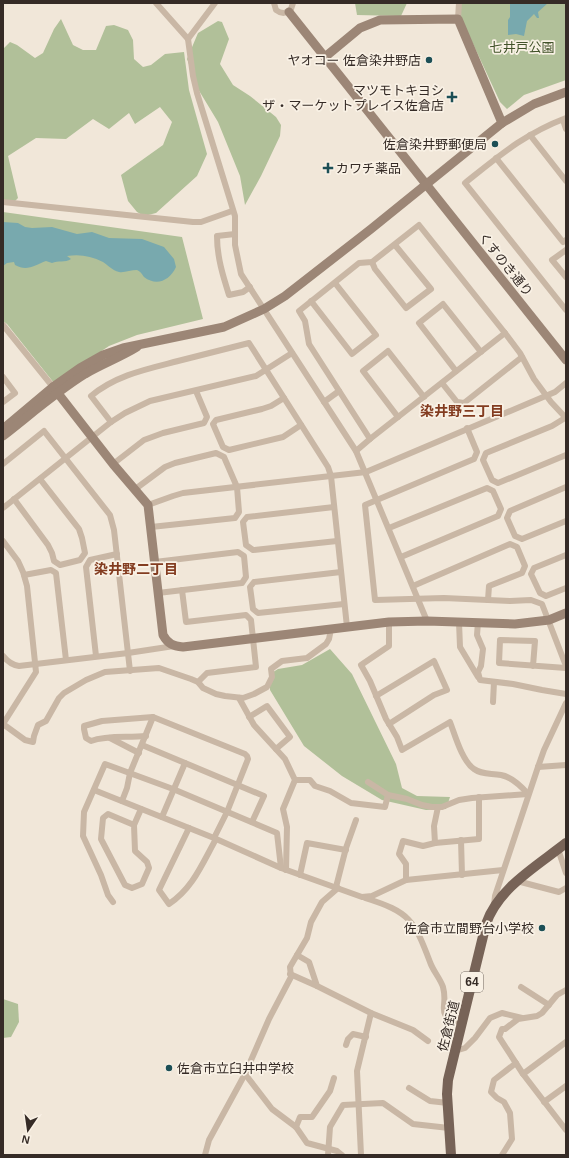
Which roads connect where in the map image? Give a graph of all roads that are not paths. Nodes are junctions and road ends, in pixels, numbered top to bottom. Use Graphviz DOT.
graph roads {
  1 [pos="156,3"];
  2 [pos="215,3"];
  3 [pos="274,3"];
  4 [pos="459,3"];
  5 [pos="291,7"];
  6 [pos="458,19"];
  7 [pos="188,39"];
  8 [pos="325,57"];
  9 [pos="566,92"];
  10 [pos="564,119"];
  11 [pos="502,123"];
  12 [pos="566,129"];
  13 [pos="530,135"];
  14 [pos="496,158"];
  15 [pos="566,181"];
  16 [pos="426,184"];
  17 [pos="3,202"];
  18 [pos="232,211"];
  19 [pos="235,234"];
  20 [pos="566,240"];
  21 [pos="395,244"];
  22 [pos="566,250"];
  23 [pos="372,262"];
  24 [pos="566,277"];
  25 [pos="335,283"];
  26 [pos="250,287"];
  27 [pos="311,301"];
  28 [pos="264,309"];
  29 [pos="566,310"];
  30 [pos="3,325"];
  31 [pos="505,333"];
  32 [pos="481,352"];
  33 [pos="292,353"];
  34 [pos="522,357"];
  35 [pos="566,360"];
  36 [pos="266,370"];
  37 [pos="456,371"];
  38 [pos="3,377"];
  39 [pos="442,383"];
  40 [pos="566,383"];
  41 [pos="55,390"];
  42 [pos="196,391"];
  43 [pos="339,391"];
  44 [pos="546,395"];
  45 [pos="424,396"];
  46 [pos="284,398"];
  47 [pos="3,402"];
  48 [pos="324,402"];
  49 [pos="398,417"];
  50 [pos="566,418"];
  51 [pos="111,422"];
  52 [pos="301,425"];
  53 [pos="467,428"];
  54 [pos="3,429"];
  55 [pos="3,436"];
  56 [pos="92,438"];
  57 [pos="370,439"];
  58 [pos="356,451"];
  59 [pos="566,455"];
  60 [pos="66,458"];
  61 [pos="3,464"];
  62 [pos="113,464"];
  63 [pos="366,472"];
  64 [pos="330,476"];
  65 [pos="40,479"];
  66 [pos="237,487"];
  67 [pos="566,487"];
  68 [pos="134,490"];
  69 [pos="14,499"];
  70 [pos="377,499"];
  71 [pos="148,505"];
  72 [pos="334,506"];
  73 [pos="3,508"];
  74 [pos="566,521"];
  75 [pos="151,527"];
  76 [pos="389,528"];
  77 [pos="3,541"];
  78 [pos="337,541"];
  79 [pos="117,554"];
  80 [pos="566,555"];
  81 [pos="401,557"];
  82 [pos="154,562"];
  83 [pos="341,572"];
  84 [pos="24,576"];
  85 [pos="413,586"];
  86 [pos="566,588"];
  87 [pos="182,590"];
  88 [pos="158,593"];
  89 [pos="419,599"];
  90 [pos="488,600"];
  91 [pos="344,604"];
  92 [pos="566,613"];
  93 [pos="549,620"];
  94 [pos="428,621"];
  95 [pos="389,622"];
  96 [pos="459,622"];
  97 [pos="478,622"];
  98 [pos="347,627"];
  99 [pos="331,629"];
  100 [pos="254,638"];
  101 [pos="174,646"];
  102 [pos="128,653"];
  103 [pos="3,656"];
  104 [pos="96,656"];
  105 [pos="66,660"];
  106 [pos="36,664"];
  107 [pos="533,666"];
  108 [pos="566,667"];
  109 [pos="130,671"];
  110 [pos="480,680"];
  111 [pos="198,682"];
  112 [pos="494,682"];
  113 [pos="566,694"];
  114 [pos="376,696"];
  115 [pos="239,698"];
  116 [pos="492,702"];
  117 [pos="565,708"];
  118 [pos="249,716"];
  119 [pos="153,717"];
  120 [pos="389,724"];
  121 [pos="146,736"];
  122 [pos="110,738"];
  123 [pos="142,745"];
  124 [pos="276,749"];
  125 [pos="139,753"];
  126 [pos="185,763"];
  127 [pos="566,765"];
  128 [pos="538,767"];
  129 [pos="130,774"];
  130 [pos="294,780"];
  131 [pos="368,782"];
  132 [pos="238,784"];
  133 [pos="173,789"];
  134 [pos="94,790"];
  135 [pos="528,794"];
  136 [pos="388,795"];
  137 [pos="479,797"];
  138 [pos="122,801"];
  139 [pos="438,807"];
  140 [pos="141,809"];
  141 [pos="227,812"];
  142 [pos="162,817"];
  143 [pos="356,820"];
  144 [pos="252,822"];
  145 [pos="134,825"];
  146 [pos="189,828"];
  147 [pos="215,838"];
  148 [pos="461,840"];
  149 [pos="434,843"];
  150 [pos="562,846"];
  151 [pos="346,850"];
  152 [pos="283,869"];
  153 [pos="503,870"];
  154 [pos="566,873"];
  155 [pos="300,875"];
  156 [pos="462,875"];
  157 [pos="406,880"];
  158 [pos="517,882"];
  159 [pos="337,888"];
  160 [pos="566,888"];
  161 [pos="362,897"];
  162 [pos="113,902"];
  163 [pos="494,907"];
  164 [pos="297,956"];
  165 [pos="290,974"];
  166 [pos="317,986"];
  167 [pos="521,987"];
  168 [pos="566,990"];
  169 [pos="549,1005"];
  170 [pos="371,1013"];
  171 [pos="522,1018"];
  172 [pos="461,1026"];
  173 [pos="366,1037"];
  174 [pos="428,1041"];
  175 [pos="566,1042"];
  176 [pos="346,1045"];
  177 [pos="455,1051"];
  178 [pos="516,1063"];
  179 [pos="245,1074"];
  180 [pos="523,1074"];
  181 [pos="334,1078"];
  182 [pos="566,1086"];
  183 [pos="409,1088"];
  184 [pos="544,1102"];
  185 [pos="448,1103"];
  186 [pos="359,1104"];
  187 [pos="296,1127"];
  188 [pos="449,1128"];
  189 [pos="566,1130"];
  190 [pos="329,1152"];
  191 [pos="205,1155"];
  192 [pos="342,1155"];
  193 [pos="361,1155"];
  194 [pos="451,1155"];
  195 [pos="502,1155"];
  1 -- 7 [label="street"];
  2 -- 7 [label="street"];
  3 -- 5 [label="street"];
  4 -- 6 [label="street"];
  5 -- 8 [label="street, くすのき通り"];
  6 -- 8 [label="street"];
  6 -- 11 [label="street"];
  7 -- 18 [label="street"];
  8 -- 16 [label="street, くすのき通り"];
  9 -- 11 [label="street"];
  10 -- 12 [label="street"];
  10 -- 13 [label="street"];
  11 -- 16 [label="street"];
  13 -- 14 [label="street"];
  13 -- 15 [label="street"];
  14 -- 20 [label="street"];
  14 -- 29 [label="street"];
  16 -- 28 [label="street"];
  16 -- 35 [label="street, くすのき通り"];
  17 -- 18 [label="street"];
  18 -- 19 [label="street"];
  19 -- 26 [label="street"];
  19 -- 26 [label="street"];
  21 -- 23 [label="street"];
  21 -- 23 [label="street"];
  21 -- 31 [label="street"];
  22 -- 24 [label="street"];
  23 -- 25 [label="street"];
  25 -- 27 [label="street"];
  25 -- 27 [label="street"];
  26 -- 28 [label="street"];
  27 -- 43 [label="street"];
  28 -- 33 [label="street"];
  28 -- 41 [label="street"];
  30 -- 41 [label="street"];
  31 -- 32 [label="street"];
  31 -- 34 [label="street"];
  32 -- 37 [label="street"];
  32 -- 37 [label="street"];
  33 -- 36 [label="street"];
  33 -- 48 [label="street"];
  34 -- 39 [label="street"];
  34 -- 44 [label="street"];
  36 -- 42 [label="street"];
  36 -- 46 [label="street"];
  36 -- 51 [label="street"];
  37 -- 39 [label="street"];
  38 -- 47 [label="street"];
  39 -- 45 [label="street"];
  40 -- 44 [label="street"];
  41 -- 54 [label="street"];
  41 -- 55 [label="street"];
  41 -- 56 [label="street"];
  42 -- 51 [label="street"];
  42 -- 62 [label="street"];
  43 -- 48 [label="street"];
  43 -- 57 [label="street"];
  44 -- 50 [label="street"];
  44 -- 53 [label="street"];
  45 -- 49 [label="street"];
  45 -- 49 [label="street"];
  46 -- 52 [label="street"];
  46 -- 52 [label="street"];
  48 -- 58 [label="street"];
  49 -- 57 [label="street"];
  50 -- 59 [label="street"];
  51 -- 56 [label="street"];
  52 -- 64 [label="street"];
  53 -- 63 [label="street"];
  53 -- 70 [label="street"];
  56 -- 60 [label="street"];
  56 -- 62 [label="street"];
  57 -- 58 [label="street"];
  58 -- 63 [label="street"];
  60 -- 61 [label="street"];
  60 -- 65 [label="street"];
  60 -- 79 [label="street"];
  62 -- 68 [label="street"];
  63 -- 64 [label="street"];
  63 -- 70 [label="street"];
  64 -- 66 [label="street"];
  64 -- 72 [label="street"];
  65 -- 69 [label="street"];
  65 -- 69 [label="street"];
  66 -- 68 [label="street"];
  66 -- 71 [label="street"];
  66 -- 75 [label="street"];
  67 -- 74 [label="street"];
  68 -- 71 [label="street"];
  69 -- 73 [label="street"];
  70 -- 76 [label="street"];
  70 -- 89 [label="street"];
  71 -- 75 [label="street"];
  72 -- 78 [label="street"];
  72 -- 78 [label="street"];
  75 -- 82 [label="street"];
  76 -- 81 [label="street"];
  76 -- 81 [label="street"];
  77 -- 84 [label="street"];
  78 -- 83 [label="street"];
  79 -- 102 [label="street"];
  79 -- 104 [label="street"];
  80 -- 86 [label="street"];
  81 -- 85 [label="street"];
  82 -- 87 [label="street"];
  82 -- 88 [label="street"];
  83 -- 91 [label="street"];
  83 -- 91 [label="street"];
  84 -- 105 [label="street"];
  84 -- 106 [label="street"];
  85 -- 89 [label="street"];
  85 -- 90 [label="street"];
  87 -- 88 [label="street"];
  87 -- 100 [label="street"];
  88 -- 101 [label="street"];
  89 -- 90 [label="street"];
  89 -- 94 [label="street"];
  90 -- 93 [label="street"];
  91 -- 98 [label="street"];
  92 -- 93 [label="street"];
  93 -- 97 [label="street"];
  93 -- 108 [label="street"];
  94 -- 95 [label="street"];
  94 -- 96 [label="street"];
  95 -- 98 [label="street"];
  95 -- 114 [label="street"];
  96 -- 97 [label="street"];
  96 -- 110 [label="street"];
  97 -- 110 [label="street"];
  98 -- 99 [label="street"];
  99 -- 100 [label="street"];
  99 -- 115 [label="street"];
  100 -- 101 [label="street"];
  100 -- 111 [label="street"];
  101 -- 102 [label="street"];
  102 -- 104 [label="street"];
  102 -- 109 [label="street"];
  103 -- 106 [label="street"];
  104 -- 105 [label="street"];
  105 -- 106 [label="street"];
  106 -- 109 [label="street"];
  107 -- 107 [label="street"];
  107 -- 108 [label="street"];
  109 -- 111 [label="street"];
  110 -- 112 [label="street"];
  111 -- 115 [label="street"];
  112 -- 113 [label="street"];
  112 -- 116 [label="street"];
  114 -- 120 [label="street"];
  114 -- 120 [label="street"];
  115 -- 118 [label="street"];
  117 -- 128 [label="street"];
  118 -- 124 [label="street"];
  118 -- 124 [label="street"];
  119 -- 121 [label="street"];
  119 -- 122 [label="street"];
  119 -- 132 [label="street"];
  120 -- 135 [label="street"];
  121 -- 122 [label="street"];
  121 -- 123 [label="street"];
  122 -- 125 [label="street"];
  123 -- 125 [label="street"];
  123 -- 126 [label="street"];
  124 -- 130 [label="street"];
  125 -- 129 [label="street"];
  126 -- 132 [label="street"];
  126 -- 133 [label="street"];
  127 -- 128 [label="street"];
  128 -- 135 [label="street"];
  129 -- 133 [label="street"];
  129 -- 134 [label="street"];
  129 -- 138 [label="street"];
  130 -- 136 [label="street"];
  130 -- 152 [label="street"];
  131 -- 136 [label="street"];
  132 -- 141 [label="street"];
  132 -- 144 [label="street"];
  133 -- 141 [label="street"];
  133 -- 142 [label="street"];
  134 -- 138 [label="street"];
  134 -- 162 [label="street"];
  135 -- 137 [label="street"];
  135 -- 153 [label="street"];
  136 -- 139 [label="street"];
  137 -- 139 [label="street"];
  137 -- 148 [label="street"];
  138 -- 140 [label="street"];
  139 -- 149 [label="street"];
  140 -- 142 [label="street"];
  140 -- 145 [label="street"];
  141 -- 144 [label="street"];
  141 -- 147 [label="street"];
  142 -- 146 [label="street"];
  143 -- 151 [label="street"];
  144 -- 152 [label="street"];
  145 -- 145 [label="street"];
  146 -- 147 [label="street"];
  146 -- 147 [label="street"];
  147 -- 152 [label="street"];
  148 -- 149 [label="street"];
  148 -- 156 [label="street"];
  149 -- 157 [label="street"];
  150 -- 154 [label="street"];
  150 -- 158 [label="main road, 佐倉街道 / 64"];
  151 -- 155 [label="street"];
  151 -- 159 [label="street"];
  152 -- 155 [label="street"];
  153 -- 156 [label="street"];
  153 -- 163 [label="street"];
  155 -- 159 [label="street"];
  156 -- 157 [label="street"];
  157 -- 161 [label="street"];
  158 -- 160 [label="street"];
  158 -- 163 [label="main road, 佐倉街道 / 64"];
  159 -- 161 [label="street"];
  159 -- 164 [label="street"];
  161 -- 172 [label="street"];
  163 -- 172 [label="main road, 佐倉街道 / 64"];
  164 -- 165 [label="street"];
  164 -- 166 [label="street"];
  165 -- 166 [label="street"];
  165 -- 179 [label="street"];
  166 -- 170 [label="street"];
  167 -- 169 [label="street"];
  168 -- 169 [label="street"];
  169 -- 171 [label="street"];
  170 -- 173 [label="street"];
  170 -- 174 [label="street"];
  171 -- 177 [label="street"];
  171 -- 178 [label="street"];
  172 -- 177 [label="main road, 佐倉街道 / 64"];
  173 -- 176 [label="street"];
  173 -- 186 [label="street"];
  175 -- 180 [label="street"];
  177 -- 185 [label="main road, 佐倉街道 / 64"];
  178 -- 180 [label="street"];
  178 -- 195 [label="street"];
  179 -- 187 [label="street"];
  179 -- 191 [label="street"];
  180 -- 184 [label="street"];
  181 -- 187 [label="street"];
  182 -- 184 [label="street"];
  183 -- 185 [label="street"];
  184 -- 189 [label="street"];
  185 -- 188 [label="main road, 佐倉街道 / 64"];
  186 -- 188 [label="street"];
  186 -- 190 [label="street"];
  186 -- 193 [label="street"];
  187 -- 190 [label="street"];
  188 -- 194 [label="main road, 佐倉街道 / 64"];
  190 -- 192 [label="street"];
}
